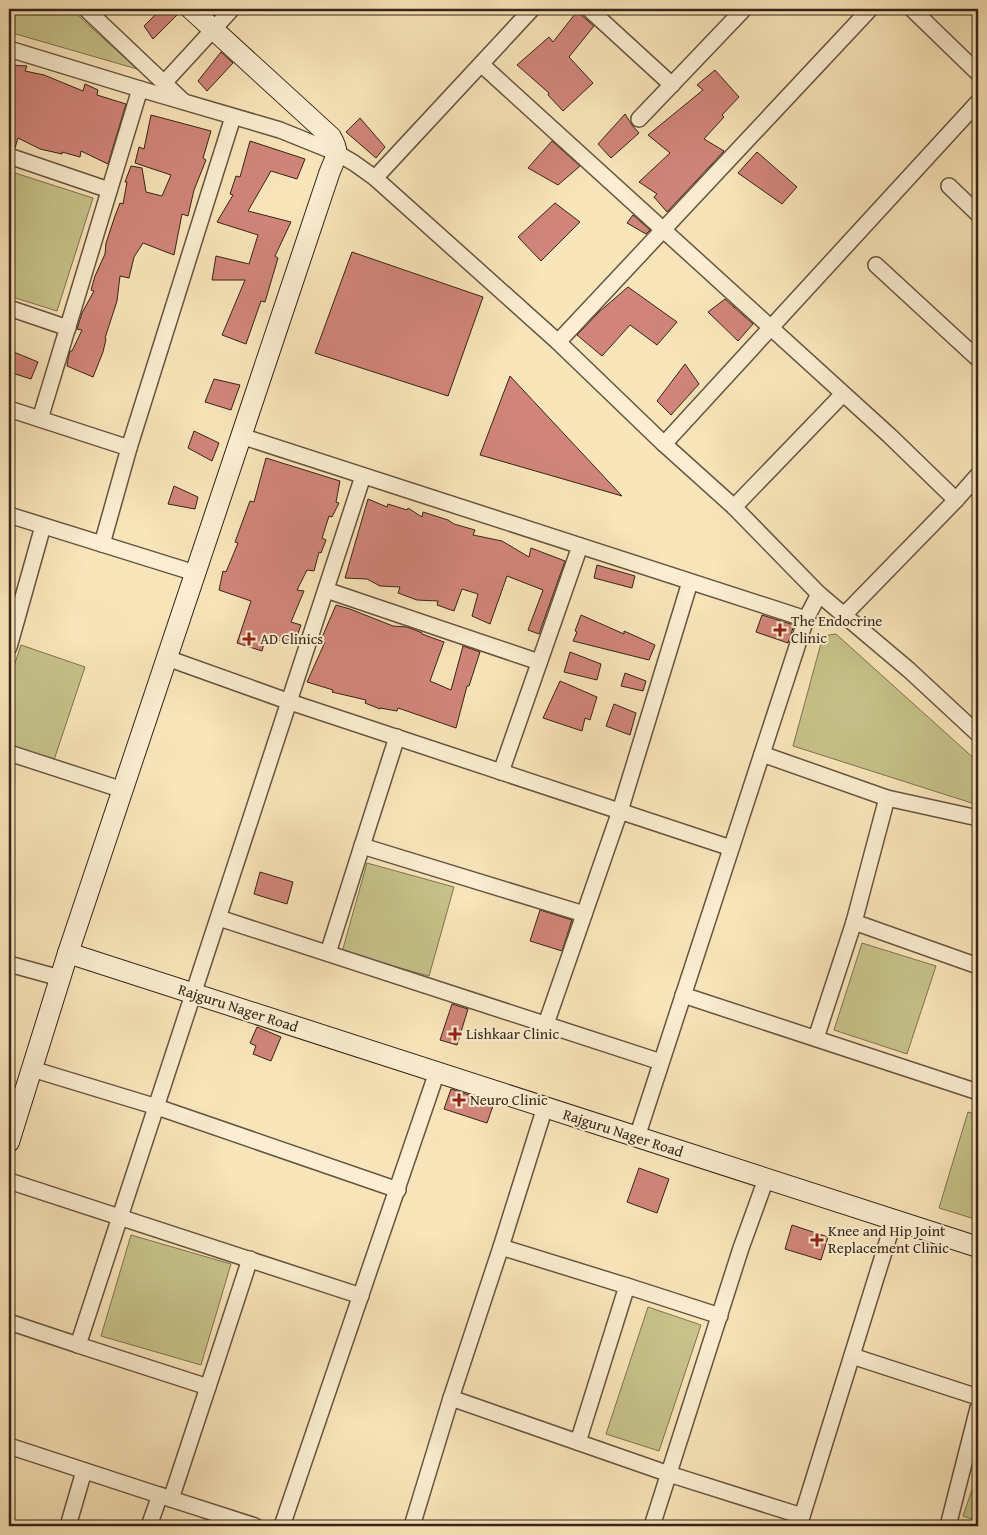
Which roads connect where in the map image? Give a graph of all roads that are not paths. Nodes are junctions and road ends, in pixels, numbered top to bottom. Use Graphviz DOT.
graph roads {
  1 [pos="86,9"];
  2 [pos="191,9"];
  3 [pos="232,9"];
  4 [pos="532,9"];
  5 [pos="589,9"];
  6 [pos="744,9"];
  7 [pos="870,9"];
  8 [pos="912,9"];
  9 [pos="213,28"];
  10 [pos="9,48"];
  11 [pos="481,64"];
  12 [pos="978,73"];
  13 [pos="164,83"];
  14 [pos="672,85"];
  15 [pos="140,89"];
  16 [pos="978,102"];
  17 [pos="186,103"];
  18 [pos="233,118"];
  19 [pos="639,119"];
  20 [pos="337,153"];
  21 [pos="9,156"];
  22 [pos="375,178"];
  23 [pos="949,186"];
  24 [pos="109,190"];
  25 [pos="978,214"];
  26 [pos="664,229"];
  27 [pos="876,265"];
  28 [pos="9,308"];
  29 [pos="68,328"];
  30 [pos="771,329"];
  31 [pos="558,342"];
  32 [pos="978,359"];
  33 [pos="843,394"];
  34 [pos="10,412"];
  35 [pos="40,419"];
  36 [pos="241,436"];
  37 [pos="664,444"];
  38 [pos="128,448"];
  39 [pos="363,476"];
  40 [pos="976,482"];
  41 [pos="956,500"];
  42 [pos="734,508"];
  43 [pos="9,515"];
  44 [pos="43,526"];
  45 [pos="102,544"];
  46 [pos="580,546"];
  47 [pos="195,573"];
  48 [pos="690,582"];
  49 [pos="326,590"];
  50 [pos="819,594"];
  51 [pos="845,614"];
  52 [pos="806,619"];
  53 [pos="9,647"];
  54 [pos="166,658"];
  55 [pos="540,662"];
  56 [pos="290,702"];
  57 [pos="978,734"];
  58 [pos="397,737"];
  59 [pos="9,753"];
  60 [pos="762,754"];
  61 [pos="501,772"];
  62 [pos="122,790"];
  63 [pos="887,798"];
  64 [pos="620,811"];
  65 [pos="978,818"];
  66 [pos="362,846"];
  67 [pos="731,848"];
  68 [pos="584,914"];
  69 [pos="219,918"];
  70 [pos="854,922"];
  71 [pos="68,953"];
  72 [pos="328,953"];
  73 [pos="9,964"];
  74 [pos="978,966"];
  75 [pos="60,978"];
  76 [pos="194,994"];
  77 [pos="683,995"];
  78 [pos="546,1024"];
  79 [pos="816,1038"];
  80 [pos="662,1062"];
  81 [pos="32,1070"];
  82 [pos="437,1072"];
  83 [pos="978,1092"];
  84 [pos="157,1107"];
  85 [pos="545,1107"];
  86 [pos="637,1137"];
  87 [pos="9,1142"];
  88 [pos="766,1179"];
  89 [pos="9,1181"];
  90 [pos="398,1190"];
  91 [pos="120,1218"];
  92 [pos="894,1220"];
  93 [pos="500,1247"];
  94 [pos="978,1247"];
  95 [pos="250,1260"];
  96 [pos="627,1286"];
  97 [pos="360,1296"];
  98 [pos="720,1316"];
  99 [pos="9,1322"];
  100 [pos="78,1345"];
  101 [pos="852,1356"];
  102 [pos="208,1387"];
  103 [pos="978,1397"];
  104 [pos="450,1398"];
  105 [pos="978,1408"];
  106 [pos="578,1442"];
  107 [pos="9,1446"];
  108 [pos="84,1471"];
  109 [pos="669,1474"];
  110 [pos="166,1497"];
  111 [pos="801,1521"];
  112 [pos="230,1522"];
  113 [pos="68,1526"];
  114 [pos="150,1526"];
  115 [pos="255,1526"];
  116 [pos="282,1526"];
  117 [pos="412,1526"];
  118 [pos="652,1526"];
  119 [pos="948,1526"];
  1 -- 13 [label="street"];
  2 -- 9 [label="street"];
  3 -- 9 [label="street"];
  4 -- 11 [label="street"];
  5 -- 14 [label="street"];
  6 -- 14 [label="street"];
  7 -- 26 [label="street"];
  8 -- 12 [label="street"];
  9 -- 13 [label="street"];
  9 -- 20 [label="street"];
  10 -- 15 [label="street"];
  11 -- 22 [label="street"];
  11 -- 26 [label="street"];
  13 -- 17 [label="street"];
  14 -- 19 [label="street"];
  15 -- 17 [label="street"];
  15 -- 24 [label="street"];
  16 -- 30 [label="street"];
  17 -- 18 [label="street"];
  18 -- 20 [label="street"];
  18 -- 38 [label="street"];
  20 -- 22 [label="street"];
  20 -- 36 [label="street"];
  21 -- 24 [label="street"];
  22 -- 31 [label="street"];
  23 -- 25 [label="street"];
  24 -- 29 [label="street"];
  26 -- 30 [label="street"];
  26 -- 31 [label="street"];
  27 -- 32 [label="street"];
  28 -- 29 [label="street"];
  29 -- 35 [label="street"];
  30 -- 33 [label="street"];
  30 -- 37 [label="street"];
  31 -- 37 [label="street"];
  33 -- 41 [label="street"];
  33 -- 42 [label="street"];
  34 -- 35 [label="street"];
  35 -- 38 [label="street"];
  36 -- 39 [label="street"];
  36 -- 47 [label="street"];
  37 -- 42 [label="street"];
  38 -- 45 [label="street"];
  39 -- 46 [label="street"];
  39 -- 49 [label="street"];
  40 -- 41 [label="street"];
  41 -- 51 [label="street"];
  42 -- 50 [label="street"];
  43 -- 44 [label="street"];
  44 -- 45 [label="street"];
  44 -- 53 [label="street"];
  45 -- 47 [label="street"];
  46 -- 48 [label="street"];
  46 -- 55 [label="street"];
  47 -- 54 [label="street"];
  48 -- 52 [label="street"];
  48 -- 64 [label="street"];
  49 -- 55 [label="street"];
  49 -- 56 [label="street"];
  50 -- 51 [label="street"];
  50 -- 52 [label="street"];
  51 -- 57 [label="street"];
  52 -- 60 [label="street"];
  54 -- 56 [label="street"];
  54 -- 62 [label="street"];
  55 -- 61 [label="street"];
  56 -- 58 [label="street"];
  56 -- 69 [label="street"];
  58 -- 61 [label="street"];
  58 -- 66 [label="street"];
  59 -- 62 [label="street"];
  60 -- 63 [label="street"];
  60 -- 67 [label="street"];
  61 -- 64 [label="street"];
  62 -- 71 [label="street"];
  63 -- 65 [label="street"];
  63 -- 70 [label="street"];
  64 -- 67 [label="street"];
  64 -- 68 [label="street"];
  66 -- 68 [label="street"];
  66 -- 72 [label="street"];
  67 -- 77 [label="street"];
  68 -- 78 [label="street"];
  69 -- 72 [label="street"];
  69 -- 76 [label="street"];
  70 -- 74 [label="street"];
  70 -- 79 [label="street"];
  71 -- 75 [label="street"];
  71 -- 76 [label="street, Rajguru Nager Road"];
  72 -- 78 [label="street"];
  73 -- 75 [label="street"];
  75 -- 81 [label="street"];
  76 -- 82 [label="street, Rajguru Nager Road"];
  76 -- 84 [label="street"];
  77 -- 79 [label="street"];
  77 -- 80 [label="street"];
  78 -- 80 [label="street"];
  79 -- 83 [label="street"];
  80 -- 86 [label="street"];
  81 -- 84 [label="street"];
  81 -- 87 [label="street"];
  82 -- 85 [label="street, Rajguru Nager Road"];
  82 -- 90 [label="street"];
  84 -- 90 [label="street"];
  84 -- 91 [label="street"];
  85 -- 86 [label="street, Rajguru Nager Road"];
  85 -- 93 [label="street"];
  86 -- 88 [label="street, Rajguru Nager Road"];
  88 -- 92 [label="street, Rajguru Nager Road"];
  88 -- 98 [label="street"];
  89 -- 91 [label="street"];
  90 -- 97 [label="street"];
  91 -- 95 [label="street"];
  91 -- 100 [label="street"];
  92 -- 94 [label="street, Rajguru Nager Road"];
  92 -- 101 [label="street"];
  93 -- 96 [label="street"];
  93 -- 104 [label="street"];
  95 -- 97 [label="street"];
  95 -- 102 [label="street"];
  96 -- 98 [label="street"];
  96 -- 106 [label="street"];
  97 -- 116 [label="street"];
  98 -- 109 [label="street"];
  99 -- 100 [label="street"];
  100 -- 102 [label="street"];
  101 -- 103 [label="street"];
  101 -- 111 [label="street"];
  102 -- 110 [label="street"];
  104 -- 106 [label="street"];
  104 -- 117 [label="street"];
  105 -- 119 [label="street"];
  106 -- 109 [label="street"];
  107 -- 108 [label="street"];
  108 -- 110 [label="street"];
  108 -- 113 [label="street"];
  109 -- 111 [label="street"];
  109 -- 118 [label="street"];
  110 -- 112 [label="street"];
  110 -- 114 [label="street"];
  112 -- 115 [label="street"];
}
